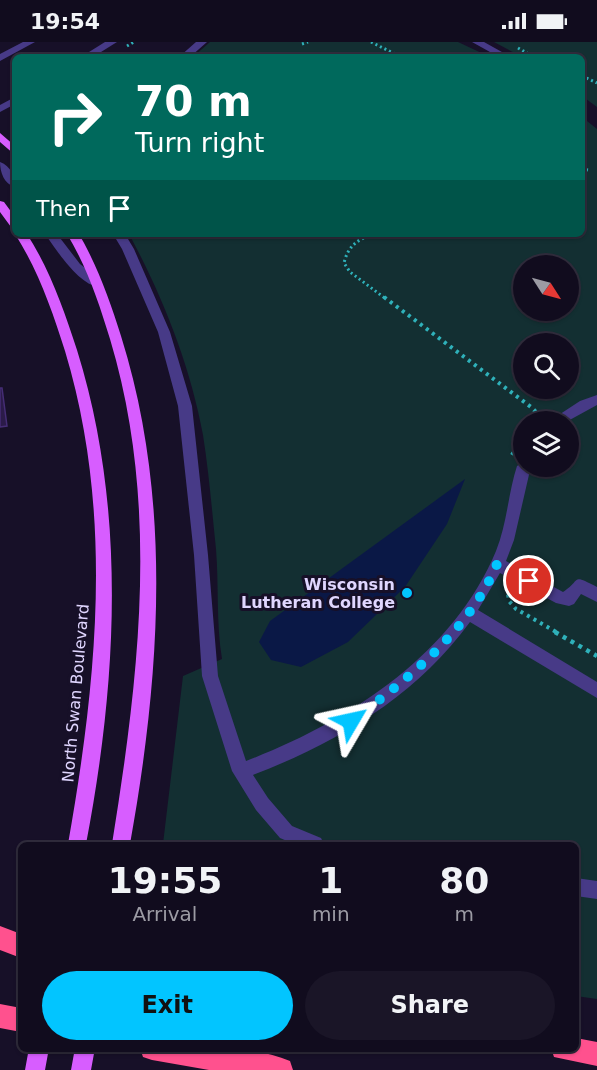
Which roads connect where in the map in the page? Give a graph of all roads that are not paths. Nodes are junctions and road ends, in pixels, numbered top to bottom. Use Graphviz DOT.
graph roads {
  1 [pos="30,42"];
  2 [pos="202,42"];
  3 [pos="477,42"];
  4 [pos="108,44"];
  5 [pos="190,50"];
  6 [pos="12,52"];
  7 [pos="17,54"];
  8 [pos="91,54"];
  9 [pos="500,54"];
  10 [pos="0,58"];
  11 [pos="0,136"];
  12 [pos="12,149"];
  13 [pos="0,165"];
  14 [pos="12,180"];
  15 [pos="0,204"];
  16 [pos="12,221"];
  17 [pos="22,237"];
  18 [pos="53,237"];
  19 [pos="75,237"];
  20 [pos="121,237"];
  21 [pos="97,283"];
  22 [pos="597,400"];
  23 [pos="573,411"];
  24 [pos="522,477"];
  25 [pos="497,564"];
  26 [pos="597,596"];
  27 [pos="467,612"];
  28 [pos="597,691"];
  29 [pos="242,771"];
  30 [pos="77,842"];
  31 [pos="121,842"];
  32 [pos="310,842"];
  33 [pos="579,887"];
  34 [pos="597,890"];
  35 [pos="0,938"];
  36 [pos="18,945"];
  37 [pos="0,1016"];
  38 [pos="18,1019"];
  39 [pos="579,1051"];
  40 [pos="38,1052"];
  41 [pos="84,1052"];
  42 [pos="175,1052"];
  43 [pos="597,1054"];
  44 [pos="35,1070"];
  45 [pos="81,1070"];
  46 [pos="281,1070"];
  1 -- 6 [label="street"];
  2 -- 5 [label="street"];
  3 -- 9 [label="street"];
  4 -- 8 [label="street"];
  6 -- 7 [label="street"];
  6 -- 10 [label="street"];
  11 -- 12 [label="main road"];
  13 -- 14 [label="street"];
  15 -- 16 [label="main road"];
  17 -- 30 [label="main road, North Swan Boulevard"];
  18 -- 21 [label="street"];
  19 -- 21 [label="main road"];
  20 -- 29 [label="street"];
  21 -- 31 [label="main road"];
  22 -- 23 [label="street"];
  24 -- 25 [label="street"];
  25 -- 26 [label="street"];
  25 -- 27 [label="street"];
  27 -- 28 [label="street"];
  27 -- 29 [label="street"];
  29 -- 32 [label="street"];
  33 -- 34 [label="street"];
  35 -- 36 [label="highway"];
  37 -- 38 [label="highway"];
  39 -- 43 [label="highway"];
  40 -- 44 [label="main road"];
  41 -- 45 [label="main road"];
  42 -- 46 [label="highway"];
}
